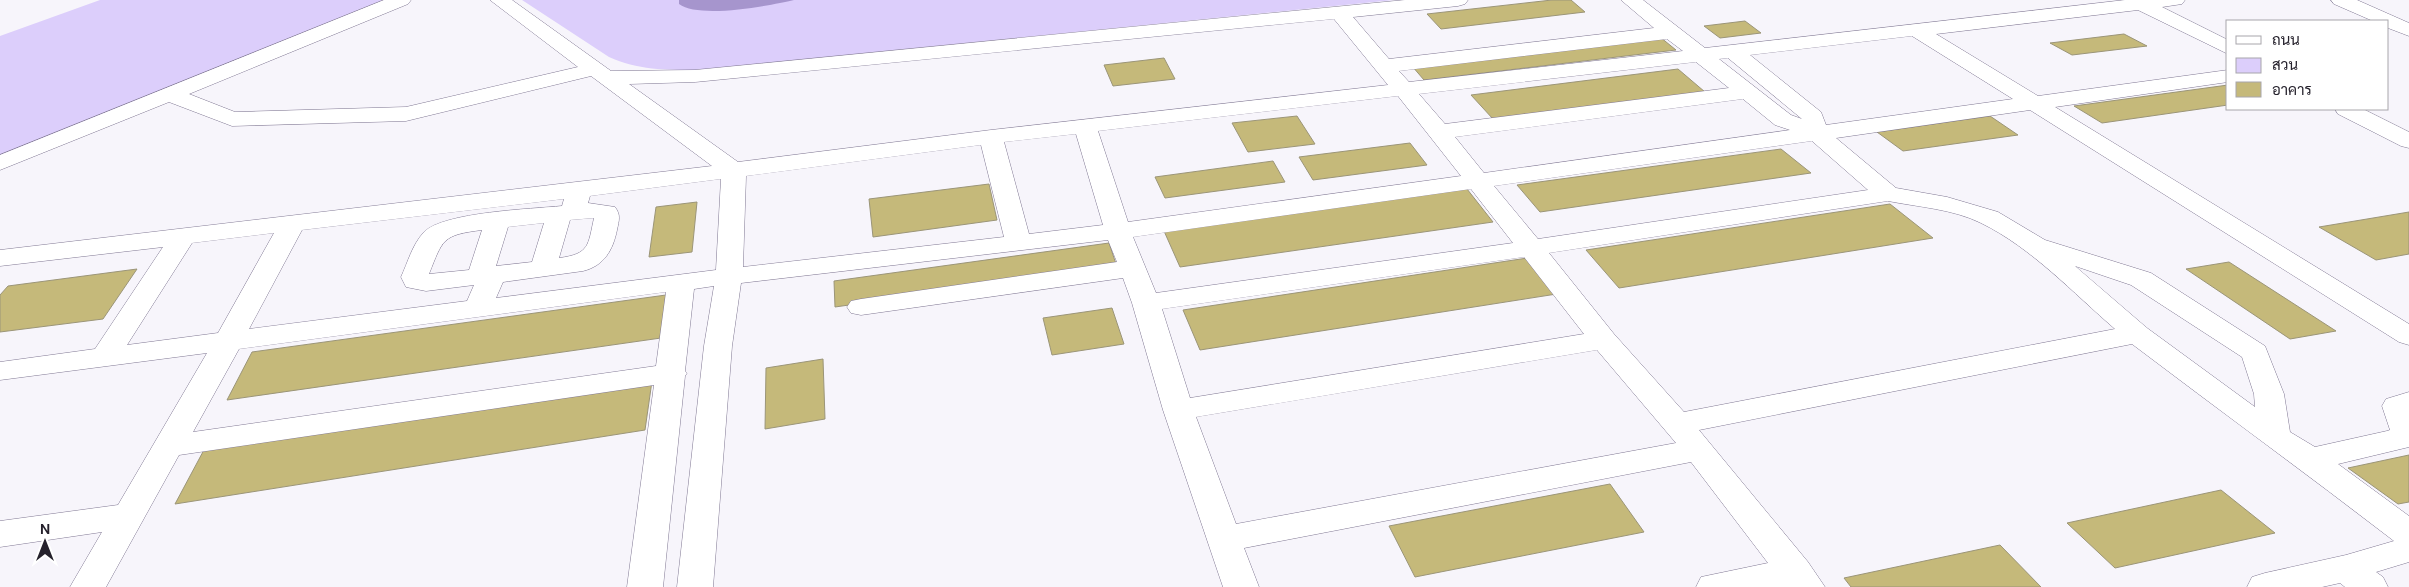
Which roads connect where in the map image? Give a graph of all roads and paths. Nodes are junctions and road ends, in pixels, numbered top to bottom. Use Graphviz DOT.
graph roads {
  1 [pos="501,0"];
  2 [pos="1458,0"];
  3 [pos="1631,0"];
  4 [pos="2175,0"];
  5 [pos="2341,0"];
  6 [pos="393,2"];
  7 [pos="2142,4"];
  8 [pos="1308,8"];
  9 [pos="1339,13"];
  10 [pos="2386,20"];
  11 [pos="2389,21"];
  12 [pos="1916,30"];
  13 [pos="2409,30"];
  14 [pos="1672,32"];
  15 [pos="2226,47"];
  16 [pos="1732,52"];
  17 [pos="1701,55"];
  18 [pos="1384,66"];
  19 [pos="600,74"];
  20 [pos="2226,76"];
  21 [pos="1404,90"];
  22 [pos="1750,92"];
  23 [pos="169,94"];
  24 [pos="2033,103"];
  25 [pos="2348,110"];
  26 [pos="1086,128"];
  27 [pos="1439,132"];
  28 [pos="1817,133"];
  29 [pos="991,137"];
  30 [pos="2409,141"];
  31 [pos="0,163"];
  32 [pos="734,171"];
  33 [pos="1478,180"];
  34 [pos="1888,194"];
  35 [pos="570,205"];
  36 [pos="498,220"];
  37 [pos="292,225"];
  38 [pos="1118,231"];
  39 [pos="182,238"];
  40 [pos="1018,242"];
  41 [pos="2032,243"];
  42 [pos="1533,248"];
  43 [pos="10,257"];
  44 [pos="543,268"];
  45 [pos="1133,268"];
  46 [pos="486,276"];
  47 [pos="729,276"];
  48 [pos="0,280"];
  49 [pos="682,282"];
  50 [pos="1146,303"];
  51 [pos="861,307"];
  52 [pos="478,308"];
  53 [pos="2137,334"];
  54 [pos="2409,336"];
  55 [pos="1604,340"];
  56 [pos="228,342"];
  57 [pos="104,358"];
  58 [pos="0,371"];
  59 [pos="672,374"];
  60 [pos="2409,402"];
  61 [pos="1178,410"];
  62 [pos="1676,424"];
  63 [pos="2275,437"];
  64 [pos="168,446"];
  65 [pos="1699,450"];
  66 [pos="2310,459"];
  67 [pos="127,516"];
  68 [pos="0,534"];
  69 [pos="2409,534"];
  70 [pos="1223,539"];
  71 [pos="2409,549"];
  72 [pos="2358,577"];
  73 [pos="1801,579"];
  74 [pos="88,587"];
  75 [pos="645,587"];
  76 [pos="695,587"];
  77 [pos="1241,587"];
  78 [pos="1714,587"];
  79 [pos="2265,587"];
  1 -- 19 [label="street"];
  2 -- 9 [label="street"];
  3 -- 14 [label="street"];
  4 -- 7 [label="street"];
  5 -- 10 [label="street"];
  6 -- 23 [label="street"];
  7 -- 12 [label="street"];
  7 -- 15 [label="street"];
  8 -- 9 [label="street"];
  8 -- 19 [label="street"];
  9 -- 18 [label="street"];
  11 -- 13 [label="street"];
  12 -- 16 [label="street"];
  12 -- 24 [label="street"];
  14 -- 17 [label="street"];
  14 -- 18 [label="street"];
  16 -- 17 [label="street"];
  16 -- 28 [label="street"];
  17 -- 21 [label="street"];
  17 -- 22 [label="street"];
  18 -- 21 [label="street"];
  19 -- 23 [label="street"];
  19 -- 32 [label="street"];
  20 -- 24 [label="street"];
  21 -- 26 [label="street"];
  21 -- 27 [label="street"];
  22 -- 27 [label="street"];
  22 -- 28 [label="street"];
  23 -- 31 [label="street"];
  24 -- 28 [label="street"];
  24 -- 54 [label="street"];
  25 -- 30 [label="street"];
  26 -- 29 [label="street"];
  26 -- 38 [label="street"];
  27 -- 33 [label="street"];
  28 -- 33 [label="street"];
  28 -- 34 [label="street"];
  29 -- 32 [label="street"];
  29 -- 40 [label="street"];
  32 -- 35 [label="street"];
  32 -- 47 [label="street"];
  33 -- 38 [label="street"];
  33 -- 42 [label="street"];
  34 -- 41 [label="street"];
  34 -- 42 [label="street"];
  35 -- 36 [label="street"];
  35 -- 37 [label="street"];
  35 -- 44 [label="street"];
  35 -- 44 [label="street"];
  36 -- 46 [label="street"];
  36 -- 46 [label="street"];
  37 -- 39 [label="street"];
  37 -- 56 [label="street"];
  38 -- 40 [label="street"];
  38 -- 45 [label="street"];
  39 -- 43 [label="street"];
  39 -- 57 [label="street"];
  40 -- 47 [label="street"];
  41 -- 53 [label="street"];
  41 -- 63 [label="street"];
  42 -- 50 [label="street"];
  42 -- 55 [label="street"];
  43 -- 48 [label="street"];
  44 -- 46 [label="street"];
  45 -- 50 [label="street"];
  45 -- 51 [label="street"];
  46 -- 52 [label="street"];
  47 -- 49 [label="street"];
  47 -- 76 [label="street"];
  49 -- 52 [label="street"];
  49 -- 59 [label="street"];
  50 -- 61 [label="street"];
  52 -- 56 [label="street"];
  53 -- 62 [label="street"];
  53 -- 63 [label="street"];
  55 -- 61 [label="street"];
  55 -- 62 [label="street"];
  56 -- 57 [label="street"];
  56 -- 64 [label="street"];
  57 -- 58 [label="street"];
  59 -- 64 [label="street"];
  59 -- 75 [label="street"];
  60 -- 66 [label="street"];
  61 -- 70 [label="street"];
  62 -- 65 [label="street"];
  63 -- 66 [label="street"];
  64 -- 67 [label="street"];
  65 -- 70 [label="street"];
  65 -- 73 [label="street"];
  66 -- 69 [label="street"];
  67 -- 68 [label="street"];
  67 -- 74 [label="street"];
  70 -- 77 [label="street"];
  71 -- 72 [label="street"];
  72 -- 79 [label="street"];
  73 -- 78 [label="street"];
}
